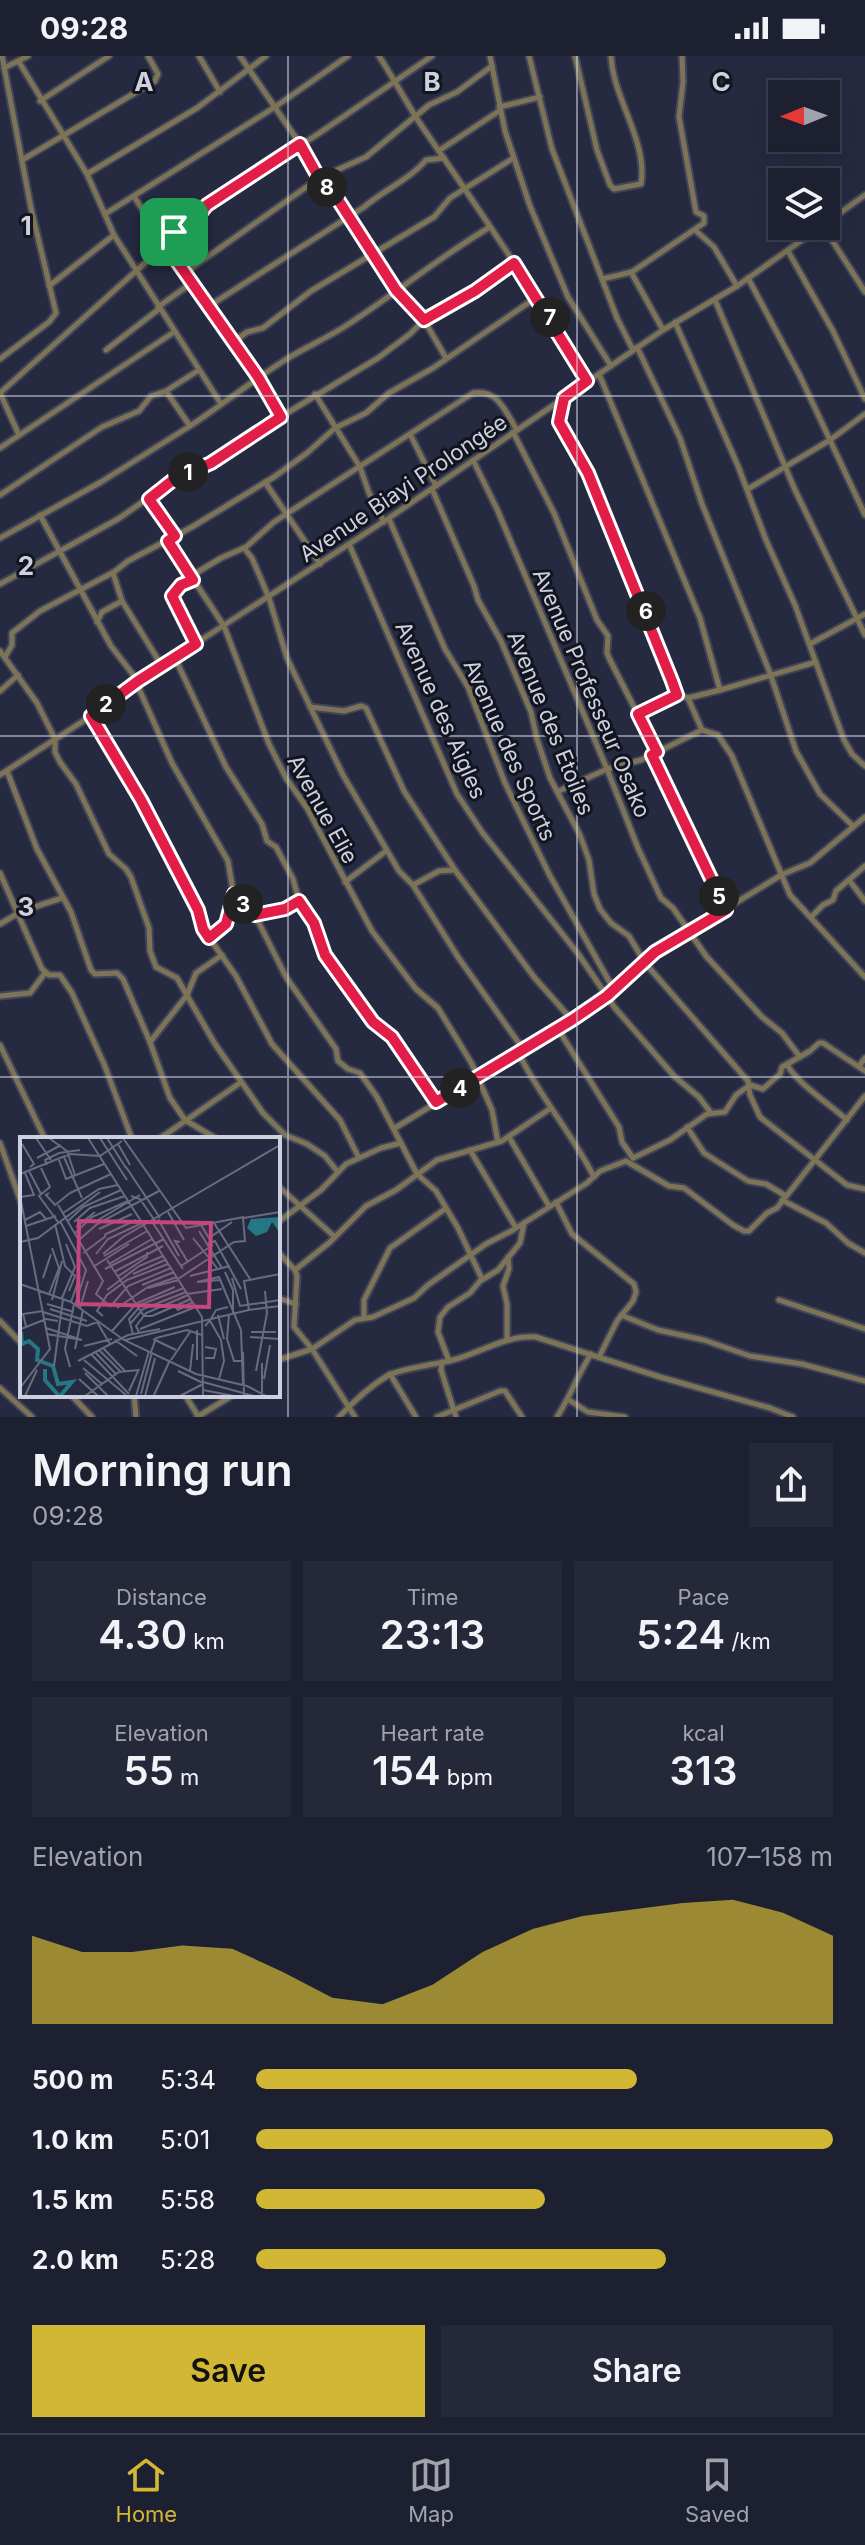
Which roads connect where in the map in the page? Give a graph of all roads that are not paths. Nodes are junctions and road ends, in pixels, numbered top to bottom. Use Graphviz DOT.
graph roads {
  1 [pos="2,56"];
  2 [pos="28,56"];
  3 [pos="109,56"];
  4 [pos="148,56"];
  5 [pos="199,56"];
  6 [pos="240,56"];
  7 [pos="266,56"];
  8 [pos="348,56"];
  9 [pos="379,56"];
  10 [pos="432,56"];
  11 [pos="490,56"];
  12 [pos="529,56"];
  13 [pos="576,56"];
  14 [pos="611,56"];
  15 [pos="682,56"];
  16 [pos="19,62"];
  17 [pos="492,66"];
  18 [pos="4,68"];
  19 [pos="249,70"];
  20 [pos="395,81"];
  21 [pos="220,92"];
  22 [pos="540,97"];
  23 [pos="40,101"];
  24 [pos="275,107"];
  25 [pos="499,109"];
  26 [pos="416,116"];
  27 [pos="62,135"];
  28 [pos="300,144"];
  29 [pos="440,150"];
  30 [pos="445,158"];
  31 [pos="512,159"];
  32 [pos="22,160"];
  33 [pos="87,174"];
  34 [pos="319,178"];
  35 [pos="466,187"];
  36 [pos="865,195"];
  37 [pos="134,196"];
  38 [pos="840,213"];
  39 [pos="105,214"];
  40 [pos="348,216"];
  41 [pos="490,227"];
  42 [pos="695,230"];
  43 [pos="114,235"];
  44 [pos="803,240"];
  45 [pos="833,240"];
  46 [pos="163,243"];
  47 [pos="788,251"];
  48 [pos="373,252"];
  49 [pos="514,263"];
  50 [pos="186,272"];
  51 [pos="631,272"];
  52 [pos="136,273"];
  53 [pos="748,278"];
  54 [pos="602,279"];
  55 [pos="193,282"];
  56 [pos="49,286"];
  57 [pos="737,286"];
  58 [pos="396,290"];
  59 [pos="865,292"];
  60 [pos="537,297"];
  61 [pos="715,300"];
  62 [pos="209,306"];
  63 [pos="158,308"];
  64 [pos="424,320"];
  65 [pos="675,322"];
  66 [pos="663,330"];
  67 [pos="174,332"];
  68 [pos="232,343"];
  69 [pos="635,349"];
  70 [pos="106,350"];
  71 [pos="446,358"];
  72 [pos="0,359"];
  73 [pos="611,366"];
  74 [pos="199,370"];
  75 [pos="599,374"];
  76 [pos="258,377"];
  77 [pos="587,381"];
  78 [pos="166,391"];
  79 [pos="315,394"];
  80 [pos="564,398"];
  81 [pos="865,399"];
  82 [pos="221,404"];
  83 [pos="865,414"];
  84 [pos="281,417"];
  85 [pos="190,426"];
  86 [pos="335,428"];
  87 [pos="515,431"];
  88 [pos="410,434"];
  89 [pos="19,435"];
  90 [pos="830,440"];
  91 [pos="0,448"];
  92 [pos="473,460"];
  93 [pos="786,466"];
  94 [pos="360,467"];
  95 [pos="265,482"];
  96 [pos="434,487"];
  97 [pos="748,489"];
  98 [pos="0,495"];
  99 [pos="149,499"];
  100 [pos="288,514"];
  101 [pos="40,515"];
  102 [pos="865,515"];
  103 [pos="386,520"];
  104 [pos="175,536"];
  105 [pos="0,538"];
  106 [pos="168,541"];
  107 [pos="349,544"];
  108 [pos="244,548"];
  109 [pos="61,553"];
  110 [pos="320,564"];
  111 [pos="113,573"];
  112 [pos="192,578"];
  113 [pos="0,584"];
  114 [pos="81,591"];
  115 [pos="269,598"];
  116 [pos="122,601"];
  117 [pos="865,614"];
  118 [pos="858,618"];
  119 [pos="97,622"];
  120 [pos="224,626"];
  121 [pos="865,635"];
  122 [pos="196,644"];
  123 [pos="810,645"];
  124 [pos="0,651"];
  125 [pos="5,657"];
  126 [pos="175,658"];
  127 [pos="816,662"];
  128 [pos="162,666"];
  129 [pos="18,675"];
  130 [pos="771,676"];
  131 [pos="137,681"];
  132 [pos="720,690"];
  133 [pos="0,691"];
  134 [pos="677,695"];
  135 [pos="688,698"];
  136 [pos="310,707"];
  137 [pos="638,714"];
  138 [pos="91,716"];
  139 [pos="702,730"];
  140 [pos="55,739"];
  141 [pos="655,754"];
  142 [pos="865,766"];
  143 [pos="607,769"];
  144 [pos="7,771"];
  145 [pos="0,775"];
  146 [pos="559,791"];
  147 [pos="865,817"];
  148 [pos="859,822"];
  149 [pos="853,826"];
  150 [pos="865,828"];
  151 [pos="386,851"];
  152 [pos="865,866"];
  153 [pos="455,870"];
  154 [pos="0,873"];
  155 [pos="783,874"];
  156 [pos="849,880"];
  157 [pos="345,882"];
  158 [pos="413,885"];
  159 [pos="234,894"];
  160 [pos="62,898"];
  161 [pos="299,901"];
  162 [pos="865,901"];
  163 [pos="726,910"];
  164 [pos="17,913"];
  165 [pos="255,915"];
  166 [pos="811,917"];
  167 [pos="0,924"];
  168 [pos="688,933"];
  169 [pos="209,938"];
  170 [pos="222,955"];
  171 [pos="645,963"];
  172 [pos="45,973"];
  173 [pos="865,977"];
  174 [pos="614,990"];
  175 [pos="187,995"];
  176 [pos="0,996"];
  177 [pos="607,996"];
  178 [pos="572,1020"];
  179 [pos="558,1029"];
  180 [pos="150,1042"];
  181 [pos="0,1045"];
  182 [pos="520,1051"];
  183 [pos="800,1057"];
  184 [pos="865,1058"];
  185 [pos="787,1064"];
  186 [pos="859,1066"];
  187 [pos="865,1071"];
  188 [pos="478,1076"];
  189 [pos="240,1083"];
  190 [pos="750,1085"];
  191 [pos="865,1096"];
  192 [pos="436,1102"];
  193 [pos="551,1108"];
  194 [pos="711,1113"];
  195 [pos="185,1120"];
  196 [pos="847,1120"];
  197 [pos="687,1127"];
  198 [pos="395,1128"];
  199 [pos="44,1137"];
  200 [pos="131,1137"];
  201 [pos="162,1137"];
  202 [pos="214,1137"];
  203 [pos="509,1137"];
  204 [pos="498,1142"];
  205 [pos="0,1143"];
  206 [pos="401,1143"];
  207 [pos="470,1150"];
  208 [pos="359,1158"];
  209 [pos="633,1158"];
  210 [pos="813,1160"];
  211 [pos="636,1167"];
  212 [pos="337,1171"];
  213 [pos="417,1174"];
  214 [pos="594,1177"];
  215 [pos="19,1183"];
  216 [pos="280,1188"];
  217 [pos="865,1189"];
  218 [pos="784,1198"];
  219 [pos="556,1202"];
  220 [pos="300,1206"];
  221 [pos="549,1206"];
  222 [pos="445,1209"];
  223 [pos="280,1221"];
  224 [pos="524,1223"];
  225 [pos="516,1228"];
  226 [pos="335,1237"];
  227 [pos="865,1253"];
  228 [pos="280,1254"];
  229 [pos="471,1256"];
  230 [pos="508,1257"];
  231 [pos="295,1270"];
  232 [pos="482,1279"];
  233 [pos="280,1299"];
  234 [pos="779,1300"];
  235 [pos="296,1304"];
  236 [pos="621,1315"];
  237 [pos="364,1317"];
  238 [pos="0,1321"];
  239 [pos="865,1329"];
  240 [pos="507,1340"];
  241 [pos="20,1342"];
  242 [pos="312,1349"];
  243 [pos="591,1354"];
  244 [pos="599,1357"];
  245 [pos="280,1359"];
  246 [pos="446,1361"];
  247 [pos="390,1374"];
  248 [pos="865,1381"];
  249 [pos="0,1388"];
  250 [pos="73,1397"];
  251 [pos="134,1397"];
  252 [pos="186,1397"];
  253 [pos="230,1397"];
  254 [pos="569,1400"];
  255 [pos="350,1406"];
  256 [pos="455,1409"];
  257 [pos="198,1416"];
  258 [pos="32,1417"];
  259 [pos="92,1417"];
  260 [pos="136,1417"];
  261 [pos="339,1417"];
  262 [pos="355,1417"];
  263 [pos="416,1417"];
  264 [pos="437,1417"];
  265 [pos="456,1417"];
  266 [pos="522,1417"];
  267 [pos="557,1417"];
  268 [pos="625,1417"];
  269 [pos="793,1417"];
  1 -- 18 [label="street"];
  2 -- 16 [label="street"];
  3 -- 23 [label="street"];
  4 -- 27 [label="street"];
  5 -- 21 [label="street"];
  6 -- 19 [label="street"];
  7 -- 19 [label="street"];
  8 -- 24 [label="street"];
  9 -- 20 [label="street"];
  10 -- 20 [label="street"];
  11 -- 17 [label="street"];
  12 -- 22 [label="street"];
  13 -- 14 [label="street"];
  15 -- 42 [label="street"];
  16 -- 18 [label="street"];
  16 -- 23 [label="street"];
  17 -- 25 [label="street"];
  17 -- 26 [label="street"];
  18 -- 32 [label="street"];
  19 -- 21 [label="street"];
  19 -- 24 [label="street"];
  20 -- 26 [label="street"];
  20 -- 28 [label="street"];
  21 -- 33 [label="street"];
  22 -- 25 [label="street"];
  22 -- 54 [label="street"];
  23 -- 27 [label="street"];
  24 -- 28 [label="street"];
  24 -- 37 [label="street"];
  25 -- 29 [label="street"];
  25 -- 31 [label="street"];
  26 -- 29 [label="street"];
  26 -- 34 [label="street"];
  27 -- 32 [label="street"];
  27 -- 33 [label="street"];
  28 -- 34 [label="street"];
  28 -- 46 [label="street"];
  29 -- 30 [label="street"];
  30 -- 35 [label="street"];
  30 -- 40 [label="street"];
  31 -- 35 [label="street"];
  31 -- 73 [label="street"];
  32 -- 56 [label="street"];
  33 -- 39 [label="street"];
  34 -- 40 [label="street"];
  34 -- 50 [label="street"];
  35 -- 41 [label="street"];
  35 -- 48 [label="street"];
  36 -- 38 [label="street, Avenue Biayi Prolongée"];
  37 -- 39 [label="street"];
  37 -- 46 [label="street"];
  39 -- 43 [label="street"];
  40 -- 48 [label="street"];
  40 -- 62 [label="street"];
  41 -- 49 [label="street"];
  41 -- 58 [label="street"];
  42 -- 51 [label="street"];
  42 -- 57 [label="street"];
  43 -- 52 [label="street"];
  43 -- 56 [label="street"];
  44 -- 47 [label="street, Avenue Biayi Prolongée"];
  45 -- 59 [label="street"];
  46 -- 50 [label="street"];
  46 -- 52 [label="street"];
  47 -- 53 [label="street, Avenue Biayi Prolongée"];
  47 -- 81 [label="street"];
  48 -- 58 [label="street"];
  48 -- 68 [label="street"];
  49 -- 60 [label="street"];
  49 -- 64 [label="street"];
  50 -- 55 [label="street"];
  51 -- 54 [label="street"];
  51 -- 66 [label="street"];
  52 -- 63 [label="street"];
  52 -- 89 [label="street"];
  53 -- 57 [label="street, Avenue Biayi Prolongée"];
  53 -- 90 [label="street"];
  54 -- 69 [label="street"];
  55 -- 62 [label="street"];
  55 -- 63 [label="street"];
  56 -- 72 [label="street"];
  57 -- 61 [label="street, Avenue Biayi Prolongée"];
  58 -- 64 [label="street"];
  58 -- 76 [label="street"];
  60 -- 71 [label="street"];
  60 -- 77 [label="street"];
  61 -- 65 [label="street, Avenue Biayi Prolongée"];
  61 -- 93 [label="street"];
  62 -- 68 [label="street"];
  63 -- 67 [label="street"];
  63 -- 70 [label="street"];
  64 -- 71 [label="street"];
  64 -- 79 [label="street"];
  65 -- 66 [label="street, Avenue Biayi Prolongée"];
  65 -- 97 [label="street"];
  66 -- 69 [label="street, Avenue Biayi Prolongée"];
  67 -- 74 [label="street"];
  67 -- 89 [label="street"];
  68 -- 76 [label="street"];
  69 -- 73 [label="street, Avenue Biayi Prolongée"];
  69 -- 130 [label="street"];
  71 -- 86 [label="street"];
  73 -- 75 [label="street, Avenue Biayi Prolongée"];
  74 -- 78 [label="street"];
  74 -- 82 [label="street"];
  75 -- 77 [label="street, Avenue Biayi Prolongée"];
  75 -- 132 [label="street"];
  76 -- 82 [label="street"];
  76 -- 84 [label="street"];
  77 -- 80 [label="street, Avenue Biayi Prolongée"];
  78 -- 85 [label="street"];
  78 -- 98 [label="street"];
  79 -- 84 [label="street"];
  79 -- 86 [label="street, Avenue des Sports"];
  80 -- 87 [label="street, Avenue Biayi Prolongée"];
  80 -- 134 [label="street"];
  82 -- 85 [label="street"];
  83 -- 90 [label="street"];
  84 -- 99 [label="street"];
  85 -- 101 [label="street"];
  86 -- 94 [label="street, Avenue des Sports"];
  86 -- 95 [label="street"];
  87 -- 88 [label="street"];
  87 -- 92 [label="street, Avenue Biayi Prolongée"];
  87 -- 137 [label="street"];
  88 -- 94 [label="street"];
  88 -- 96 [label="street, Avenue des Etoiles"];
  89 -- 91 [label="street"];
  90 -- 93 [label="street"];
  90 -- 102 [label="street"];
  92 -- 96 [label="street, Avenue Biayi Prolongée"];
  92 -- 143 [label="street, Avenue Professeur Osako"];
  93 -- 97 [label="street"];
  93 -- 118 [label="street"];
  94 -- 100 [label="street"];
  94 -- 103 [label="street, Avenue des Sports"];
  95 -- 100 [label="street"];
  95 -- 104 [label="street"];
  96 -- 103 [label="street, Avenue Biayi Prolongée"];
  96 -- 146 [label="street, Avenue des Etoiles"];
  97 -- 123 [label="street"];
  99 -- 104 [label="street"];
  99 -- 109 [label="street"];
  100 -- 108 [label="street"];
  100 -- 110 [label="street"];
  101 -- 105 [label="street"];
  101 -- 109 [label="street"];
  103 -- 107 [label="street, Avenue Biayi Prolongée"];
  103 -- 174 [label="street, Avenue des Sports"];
  104 -- 106 [label="street"];
  106 -- 111 [label="street"];
  106 -- 112 [label="street, Avenue Elie"];
  107 -- 110 [label="street, Avenue Biayi Prolongée"];
  107 -- 177 [label="street, Avenue des Aigles"];
  108 -- 112 [label="street"];
  108 -- 115 [label="street"];
  109 -- 113 [label="street"];
  109 -- 114 [label="street"];
  110 -- 115 [label="street, Avenue Biayi Prolongée"];
  111 -- 114 [label="street"];
  111 -- 116 [label="street"];
  112 -- 120 [label="street, Avenue Elie"];
  112 -- 122 [label="street"];
  114 -- 119 [label="street"];
  114 -- 125 [label="street"];
  115 -- 120 [label="street, Avenue Biayi Prolongée"];
  115 -- 136 [label="street"];
  116 -- 119 [label="street"];
  116 -- 128 [label="street"];
  117 -- 118 [label="street"];
  118 -- 121 [label="street"];
  118 -- 123 [label="street"];
  119 -- 131 [label="street"];
  120 -- 122 [label="street, Avenue Biayi Prolongée"];
  120 -- 157 [label="street, Avenue Elie"];
  122 -- 126 [label="street, Avenue Biayi Prolongée"];
  123 -- 127 [label="street"];
  124 -- 125 [label="street"];
  125 -- 129 [label="street"];
  126 -- 128 [label="street, Avenue Biayi Prolongée"];
  126 -- 161 [label="street"];
  127 -- 130 [label="street"];
  127 -- 142 [label="street"];
  128 -- 131 [label="street, Avenue Biayi Prolongée"];
  129 -- 133 [label="street"];
  129 -- 140 [label="street"];
  130 -- 132 [label="street"];
  130 -- 149 [label="street"];
  131 -- 138 [label="street, Avenue Biayi Prolongée"];
  131 -- 159 [label="street"];
  132 -- 135 [label="street"];
  134 -- 135 [label="street"];
  134 -- 137 [label="street"];
  135 -- 139 [label="street"];
  136 -- 151 [label="street"];
  136 -- 153 [label="street"];
  137 -- 141 [label="street"];
  138 -- 140 [label="street, Avenue Biayi Prolongée"];
  138 -- 169 [label="street"];
  139 -- 141 [label="street"];
  139 -- 155 [label="street"];
  140 -- 144 [label="street, Avenue Biayi Prolongée"];
  140 -- 175 [label="street"];
  141 -- 143 [label="street"];
  141 -- 163 [label="street"];
  143 -- 146 [label="street"];
  143 -- 168 [label="street, Avenue Professeur Osako"];
  144 -- 145 [label="street, Avenue Biayi Prolongée"];
  144 -- 160 [label="street"];
  146 -- 171 [label="street, Avenue des Etoiles"];
  147 -- 148 [label="street"];
  148 -- 149 [label="street"];
  148 -- 150 [label="street"];
  149 -- 155 [label="street"];
  151 -- 157 [label="street"];
  151 -- 158 [label="street"];
  152 -- 156 [label="street"];
  153 -- 158 [label="street"];
  153 -- 178 [label="street"];
  154 -- 164 [label="street"];
  155 -- 163 [label="street"];
  155 -- 166 [label="street"];
  156 -- 162 [label="street"];
  156 -- 166 [label="street"];
  157 -- 188 [label="street, Avenue Elie"];
  158 -- 182 [label="street"];
  159 -- 165 [label="street"];
  159 -- 169 [label="street"];
  160 -- 164 [label="street"];
  160 -- 180 [label="street"];
  161 -- 165 [label="street"];
  161 -- 192 [label="street"];
  163 -- 168 [label="street"];
  164 -- 167 [label="street"];
  164 -- 172 [label="street"];
  165 -- 198 [label="street"];
  166 -- 173 [label="street"];
  168 -- 171 [label="street"];
  168 -- 183 [label="street, Avenue Professeur Osako"];
  169 -- 170 [label="street"];
  170 -- 175 [label="street"];
  170 -- 208 [label="street"];
  171 -- 174 [label="street"];
  171 -- 190 [label="street, Avenue des Etoiles"];
  172 -- 176 [label="street"];
  172 -- 200 [label="street"];
  174 -- 177 [label="street"];
  175 -- 180 [label="street"];
  175 -- 189 [label="street"];
  177 -- 178 [label="street"];
  177 -- 194 [label="street, Avenue des Aigles"];
  178 -- 179 [label="street"];
  179 -- 182 [label="street"];
  179 -- 209 [label="street"];
  180 -- 195 [label="street"];
  181 -- 199 [label="street"];
  182 -- 188 [label="street"];
  182 -- 193 [label="street"];
  183 -- 185 [label="street"];
  183 -- 186 [label="street"];
  184 -- 186 [label="street"];
  185 -- 190 [label="street"];
  185 -- 196 [label="street"];
  186 -- 187 [label="street"];
  188 -- 192 [label="street"];
  188 -- 204 [label="street, Avenue Elie"];
  189 -- 195 [label="street"];
  189 -- 212 [label="street"];
  190 -- 194 [label="street"];
  190 -- 210 [label="street, Avenue des Etoiles"];
  191 -- 196 [label="street"];
  192 -- 198 [label="street"];
  193 -- 203 [label="street"];
  193 -- 214 [label="street"];
  194 -- 197 [label="street"];
  195 -- 201 [label="street"];
  195 -- 202 [label="street"];
  196 -- 210 [label="street"];
  197 -- 209 [label="street"];
  197 -- 218 [label="street"];
  198 -- 206 [label="street"];
  203 -- 204 [label="street"];
  203 -- 221 [label="street"];
  204 -- 207 [label="street"];
  205 -- 215 [label="street"];
  206 -- 208 [label="street"];
  206 -- 213 [label="street"];
  207 -- 213 [label="street"];
  207 -- 225 [label="street"];
  208 -- 212 [label="street"];
  209 -- 211 [label="street"];
  210 -- 217 [label="street, Avenue des Etoiles"];
  210 -- 218 [label="street"];
  211 -- 214 [label="street"];
  211 -- 218 [label="street"];
  212 -- 220 [label="street"];
  213 -- 222 [label="street"];
  213 -- 226 [label="street"];
  214 -- 219 [label="street"];
  216 -- 220 [label="street"];
  218 -- 227 [label="street"];
  219 -- 221 [label="street"];
  219 -- 236 [label="street"];
  220 -- 223 [label="street"];
  220 -- 226 [label="street"];
  221 -- 224 [label="street"];
  222 -- 229 [label="street"];
  222 -- 237 [label="street"];
  224 -- 225 [label="street"];
  224 -- 230 [label="street"];
  225 -- 229 [label="street"];
  226 -- 231 [label="street"];
  228 -- 231 [label="street"];
  229 -- 232 [label="street"];
  229 -- 237 [label="street"];
  230 -- 232 [label="street"];
  230 -- 240 [label="street"];
  231 -- 235 [label="street"];
  232 -- 246 [label="street"];
  233 -- 235 [label="street"];
  234 -- 239 [label="street"];
  235 -- 242 [label="street"];
  236 -- 244 [label="street"];
  236 -- 248 [label="street"];
  237 -- 242 [label="street"];
  238 -- 241 [label="street"];
  240 -- 243 [label="street"];
  240 -- 246 [label="street"];
  242 -- 245 [label="street"];
  242 -- 255 [label="street"];
  243 -- 244 [label="street"];
  243 -- 254 [label="street"];
  244 -- 269 [label="street"];
  246 -- 247 [label="street"];
  246 -- 256 [label="street"];
  247 -- 255 [label="street"];
  247 -- 263 [label="street"];
  249 -- 258 [label="street"];
  250 -- 259 [label="street"];
  251 -- 260 [label="street"];
  252 -- 257 [label="street"];
  253 -- 257 [label="street"];
  254 -- 267 [label="street"];
  254 -- 268 [label="street"];
  255 -- 261 [label="street"];
  255 -- 262 [label="street"];
  256 -- 264 [label="street"];
  256 -- 265 [label="street"];
  256 -- 266 [label="street"];
}
